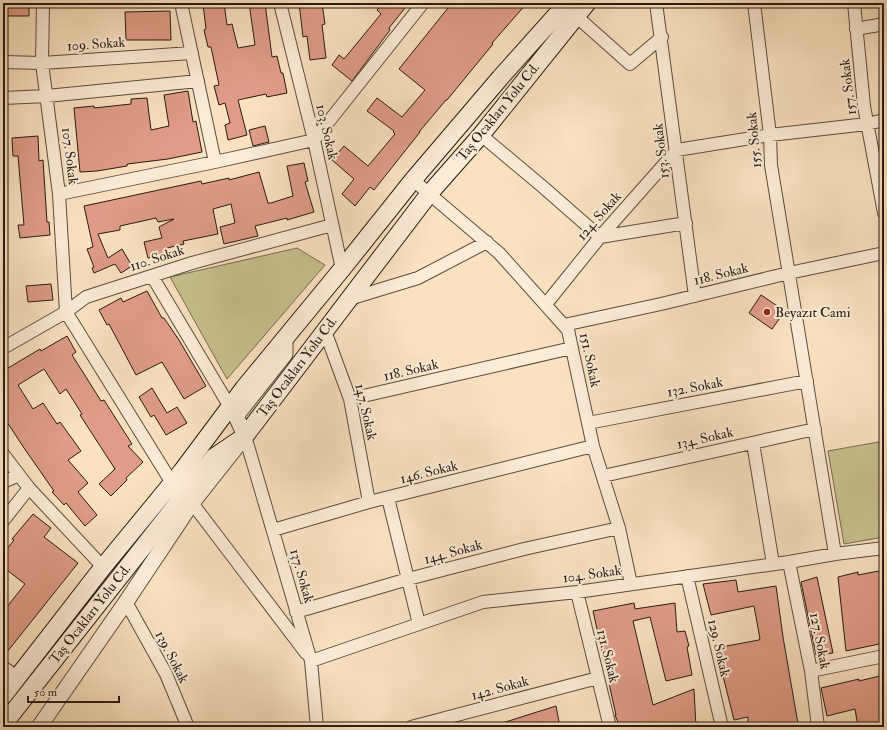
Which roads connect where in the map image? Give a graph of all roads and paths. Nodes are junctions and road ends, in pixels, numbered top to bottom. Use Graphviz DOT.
graph roads {
  1 [pos="43,3"];
  2 [pos="181,3"];
  3 [pos="280,3"];
  4 [pos="423,3"];
  5 [pos="587,3"];
  6 [pos="656,3"];
  7 [pos="754,3"];
  8 [pos="854,3"];
  9 [pos="571,10"];
  10 [pos="884,24"];
  11 [pos="856,29"];
  12 [pos="662,37"];
  13 [pos="192,53"];
  14 [pos="3,62"];
  15 [pos="42,63"];
  16 [pos="198,81"];
  17 [pos="47,96"];
  18 [pos="3,98"];
  19 [pos="884,120"];
  20 [pos="867,124"];
  21 [pos="481,135"];
  22 [pos="770,135"];
  23 [pos="314,140"];
  24 [pos="677,150"];
  25 [pos="215,162"];
  26 [pos="413,180"];
  27 [pos="60,194"];
  28 [pos="429,194"];
  29 [pos="884,213"];
  30 [pos="686,223"];
  31 [pos="332,225"];
  32 [pos="600,237"];
  33 [pos="487,242"];
  34 [pos="884,253"];
  35 [pos="342,269"];
  36 [pos="789,273"];
  37 [pos="152,276"];
  38 [pos="696,296"];
  39 [pos="349,299"];
  40 [pos="546,304"];
  41 [pos="66,312"];
  42 [pos="564,325"];
  43 [pos="325,331"];
  44 [pos="285,338"];
  45 [pos="3,348"];
  46 [pos="572,348"];
  47 [pos="807,381"];
  48 [pos="350,399"];
  49 [pos="230,407"];
  50 [pos="588,423"];
  51 [pos="815,429"];
  52 [pos="245,436"];
  53 [pos="753,443"];
  54 [pos="593,446"];
  55 [pos="3,454"];
  56 [pos="18,475"];
  57 [pos="603,476"];
  58 [pos="3,482"];
  59 [pos="172,482"];
  60 [pos="29,488"];
  61 [pos="388,498"];
  62 [pos="369,502"];
  63 [pos="192,503"];
  64 [pos="3,521"];
  65 [pos="619,528"];
  66 [pos="274,530"];
  67 [pos="884,548"];
  68 [pos="835,554"];
  69 [pos="789,562"];
  70 [pos="773,564"];
  71 [pos="103,567"];
  72 [pos="687,576"];
  73 [pos="408,579"];
  74 [pos="631,584"];
  75 [pos="577,592"];
  76 [pos="126,602"];
  77 [pos="296,612"];
  78 [pos="419,624"];
  79 [pos="884,656"];
  80 [pos="311,660"];
  81 [pos="3,667"];
  82 [pos="811,671"];
  83 [pos="18,678"];
  84 [pos="598,678"];
  85 [pos="3,696"];
  86 [pos="3,725"];
  87 [pos="39,727"];
  88 [pos="188,727"];
  89 [pos="317,727"];
  90 [pos="410,727"];
  91 [pos="610,727"];
  92 [pos="722,727"];
  93 [pos="818,727"];
  1 -- 15 [label="street, 107. Sokak"];
  2 -- 13 [label="street"];
  3 -- 23 [label="street, 103. Sokak"];
  4 -- 23 [label="street"];
  5 -- 9 [label="main road, Taş Ocakları Yolu Cd."];
  6 -- 12 [label="street, 153. Sokak"];
  7 -- 22 [label="street, 155. Sokak"];
  8 -- 11 [label="street, 157. Sokak"];
  9 -- 12 [label="street"];
  9 -- 21 [label="main road, Taş Ocakları Yolu Cd."];
  9 -- 26 [label="main road, Taş Ocakları Yolu Cd."];
  10 -- 11 [label="street"];
  11 -- 20 [label="street, 157. Sokak"];
  12 -- 24 [label="street, 153. Sokak"];
  13 -- 15 [label="street, 109. Sokak"];
  13 -- 16 [label="street"];
  14 -- 15 [label="street, 109. Sokak"];
  15 -- 17 [label="street, 107. Sokak"];
  16 -- 17 [label="street"];
  16 -- 25 [label="street"];
  17 -- 18 [label="street"];
  17 -- 27 [label="street, 107. Sokak"];
  19 -- 20 [label="street"];
  20 -- 22 [label="street"];
  20 -- 29 [label="street, 157. Sokak"];
  21 -- 28 [label="main road, Taş Ocakları Yolu Cd."];
  21 -- 32 [label="street"];
  22 -- 24 [label="street"];
  22 -- 36 [label="street, 155. Sokak"];
  23 -- 25 [label="street"];
  23 -- 31 [label="street, 103. Sokak"];
  24 -- 30 [label="street, 153. Sokak"];
  24 -- 32 [label="street, 124. Sokak"];
  25 -- 27 [label="street"];
  26 -- 28 [label="street, 151. Sokak"];
  26 -- 35 [label="main road, Taş Ocakları Yolu Cd."];
  27 -- 41 [label="street, 107. Sokak"];
  28 -- 33 [label="street, 151. Sokak"];
  28 -- 39 [label="main road, Taş Ocakları Yolu Cd."];
  30 -- 32 [label="street"];
  30 -- 38 [label="street, 153. Sokak"];
  31 -- 35 [label="street, 103. Sokak"];
  31 -- 37 [label="street, 110. Sokak"];
  32 -- 40 [label="street, 124. Sokak"];
  33 -- 39 [label="street"];
  33 -- 40 [label="street, 151. Sokak"];
  34 -- 36 [label="street, 118. Sokak"];
  35 -- 44 [label="main road, Taş Ocakları Yolu Cd."];
  36 -- 38 [label="street, 118. Sokak"];
  36 -- 47 [label="street, 155. Sokak"];
  37 -- 41 [label="street, 110. Sokak"];
  37 -- 49 [label="street"];
  38 -- 42 [label="street, 118. Sokak"];
  39 -- 43 [label="main road, Taş Ocakları Yolu Cd."];
  40 -- 42 [label="street, 151. Sokak"];
  41 -- 45 [label="street, 110. Sokak"];
  41 -- 59 [label="street"];
  42 -- 46 [label="street, 151. Sokak"];
  43 -- 48 [label="street, 147. Sokak"];
  43 -- 52 [label="main road, Taş Ocakları Yolu Cd."];
  44 -- 49 [label="main road, Taş Ocakları Yolu Cd."];
  44 -- 52 [label="street"];
  46 -- 48 [label="street, 118. Sokak"];
  46 -- 50 [label="street, 151. Sokak"];
  47 -- 50 [label="street, 132. Sokak"];
  47 -- 51 [label="street, 155. Sokak"];
  48 -- 62 [label="street, 147. Sokak"];
  49 -- 59 [label="main road, Taş Ocakları Yolu Cd."];
  50 -- 54 [label="street, 151. Sokak"];
  51 -- 53 [label="street, 134. Sokak"];
  51 -- 68 [label="street, 155. Sokak"];
  52 -- 63 [label="street"];
  52 -- 66 [label="street, 137. Sokak"];
  52 -- 86 [label="main road, Taş Ocakları Yolu Cd."];
  53 -- 57 [label="street, 134. Sokak"];
  53 -- 70 [label="street"];
  54 -- 57 [label="street, 151. Sokak"];
  54 -- 61 [label="street, 146. Sokak"];
  55 -- 56 [label="street"];
  56 -- 58 [label="street"];
  56 -- 60 [label="street"];
  57 -- 65 [label="street, 151. Sokak"];
  59 -- 71 [label="main road, Taş Ocakları Yolu Cd."];
  60 -- 64 [label="street"];
  60 -- 71 [label="street"];
  61 -- 62 [label="street, 146. Sokak"];
  61 -- 73 [label="street"];
  62 -- 66 [label="street, 146. Sokak"];
  63 -- 76 [label="street"];
  63 -- 80 [label="street"];
  65 -- 73 [label="street, 144. Sokak"];
  65 -- 74 [label="street, 151. Sokak"];
  66 -- 77 [label="street, 137. Sokak"];
  67 -- 68 [label="street, 104. Sokak"];
  68 -- 69 [label="street, 104. Sokak"];
  69 -- 70 [label="street, 104. Sokak"];
  69 -- 82 [label="street, 127. Sokak"];
  70 -- 72 [label="street, 104. Sokak"];
  71 -- 83 [label="main road, Taş Ocakları Yolu Cd."];
  72 -- 74 [label="street, 104. Sokak"];
  72 -- 92 [label="street, 129. Sokak"];
  73 -- 77 [label="street, 144. Sokak"];
  73 -- 78 [label="street"];
  74 -- 75 [label="street, 104. Sokak"];
  75 -- 78 [label="street, 104. Sokak"];
  75 -- 84 [label="street, 131. Sokak"];
  76 -- 87 [label="street"];
  76 -- 88 [label="street, 139. Sokak"];
  77 -- 80 [label="street, 137. Sokak"];
  78 -- 80 [label="street, 104. Sokak"];
  79 -- 82 [label="street"];
  80 -- 89 [label="street, 137. Sokak"];
  81 -- 83 [label="street"];
  82 -- 93 [label="street, 127. Sokak"];
  83 -- 85 [label="main road, Taş Ocakları Yolu Cd."];
  84 -- 90 [label="street, 142. Sokak"];
  84 -- 91 [label="street, 131. Sokak"];
}
